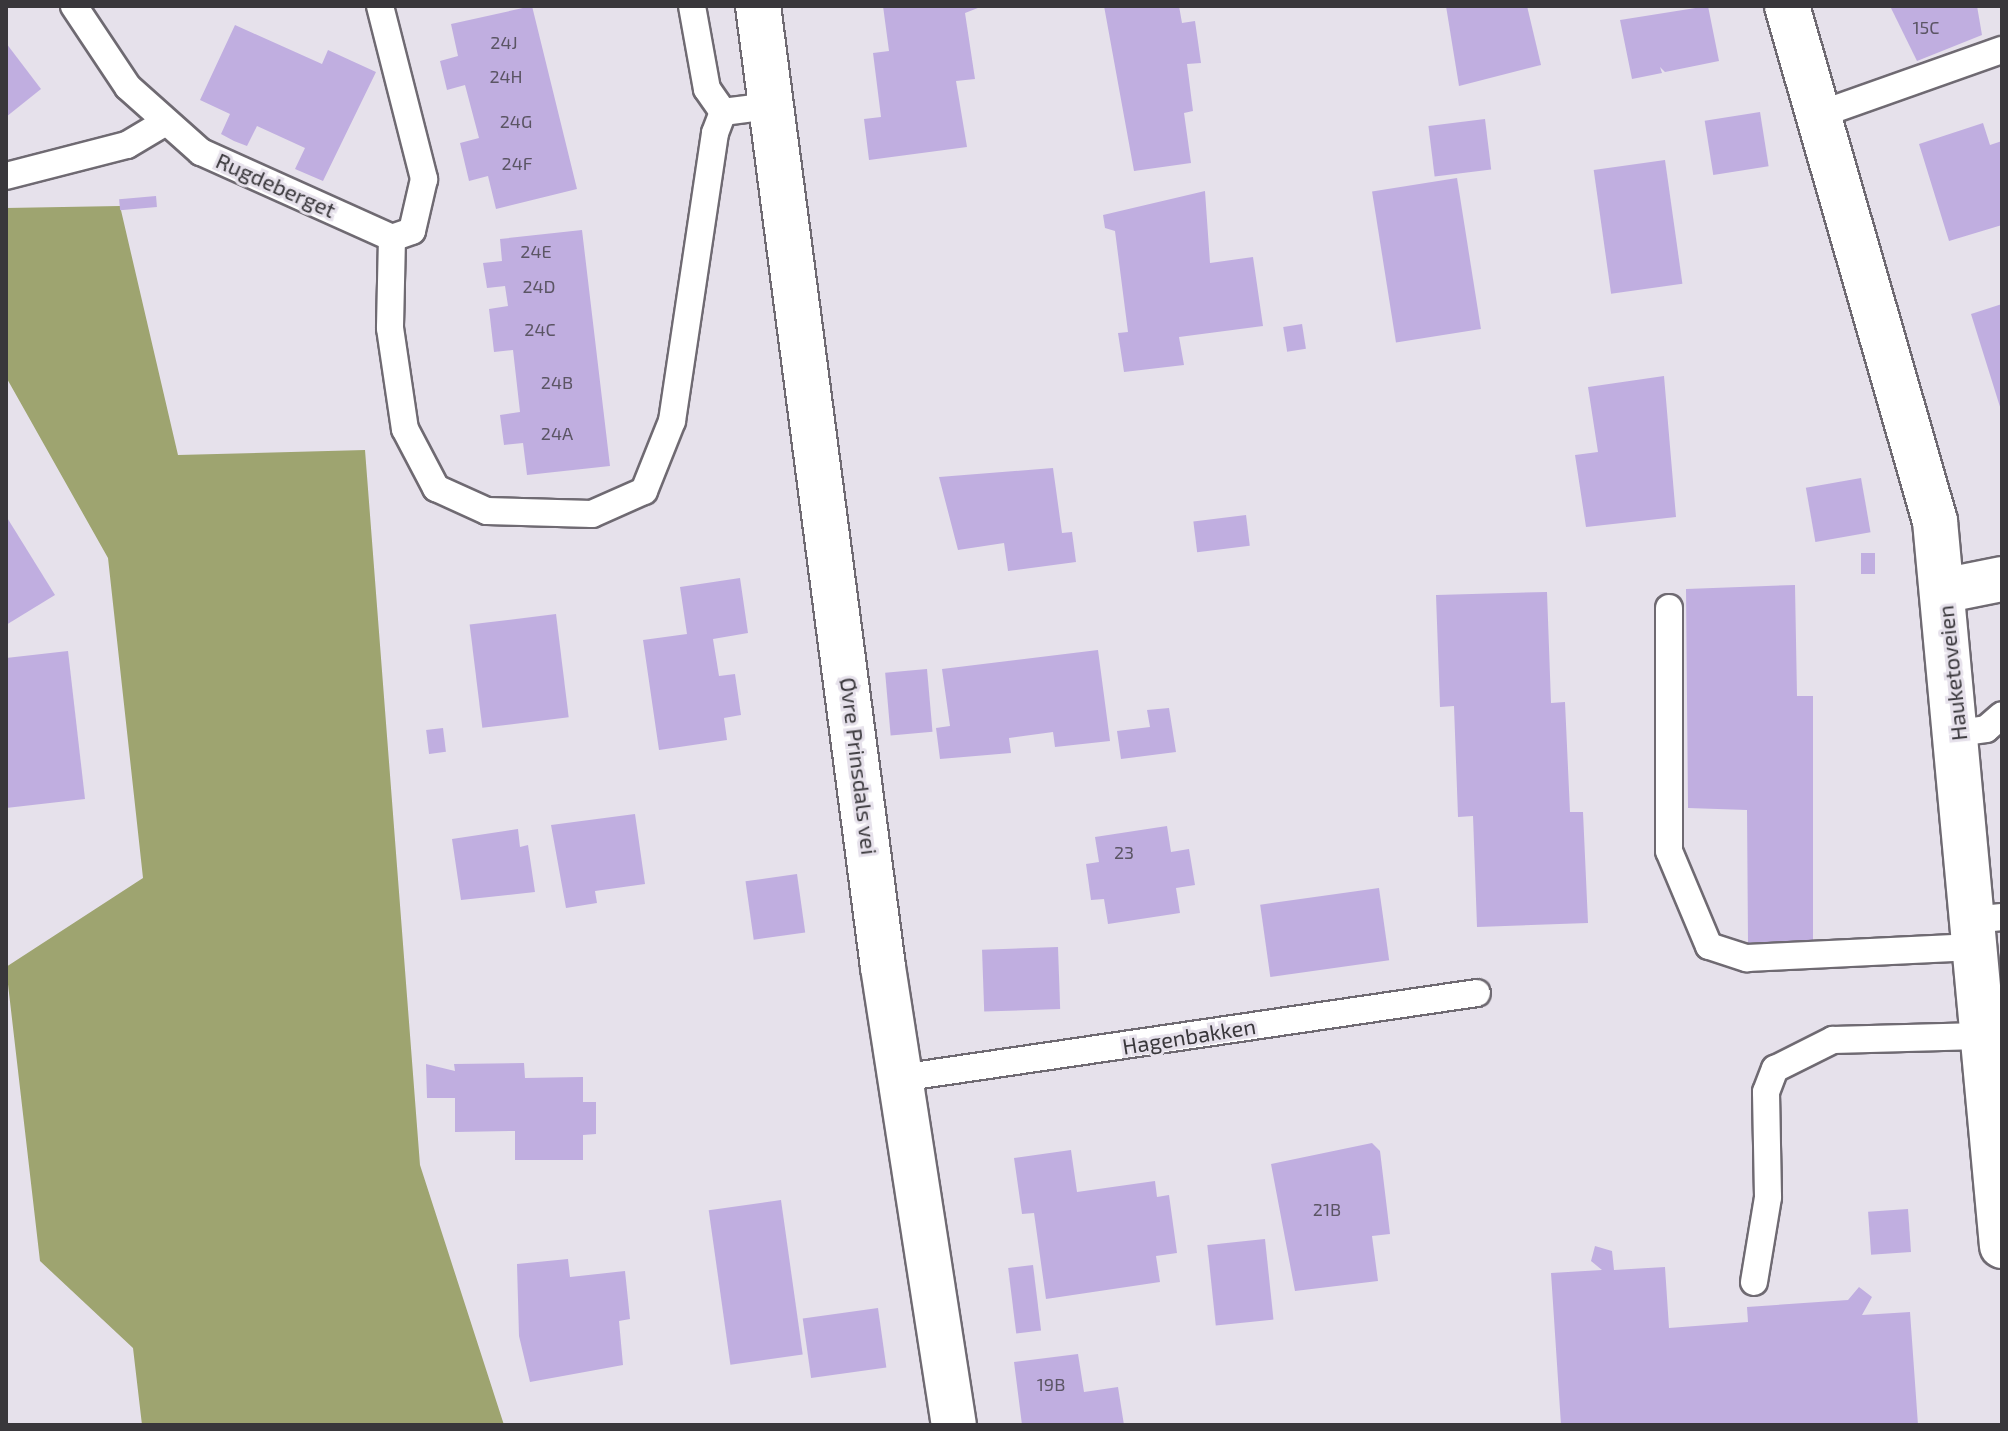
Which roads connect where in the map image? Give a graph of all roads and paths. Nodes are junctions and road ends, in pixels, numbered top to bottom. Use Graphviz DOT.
graph roads {
  1 [pos="74,6"];
  2 [pos="380,6"];
  3 [pos="692,6"];
  4 [pos="758,6"];
  5 [pos="1787,6"];
  6 [pos="2002,50"];
  7 [pos="769,106"];
  8 [pos="723,112"];
  9 [pos="1821,114"];
  10 [pos="164,123"];
  11 [pos="6,176"];
  12 [pos="392,238"];
  13 [pos="2002,579"];
  14 [pos="1942,591"];
  15 [pos="1669,608"];
  16 [pos="2002,715"];
  17 [pos="1959,733"];
  18 [pos="1983,928"];
  19 [pos="1477,993"];
  20 [pos="1980,1036"];
  21 [pos="900,1078"];
  22 [pos="2001,1223"];
  23 [pos="1754,1282"];
  24 [pos="954,1425"];
  1 -- 10 [label="lane, Rugdeberget"];
  2 -- 12 [label="lane"];
  3 -- 8 [label="lane"];
  4 -- 7 [label="street, Øvre Prinsdals vei"];
  5 -- 9 [label="street, Hauketoveien"];
  6 -- 9 [label="lane"];
  7 -- 8 [label="lane"];
  7 -- 21 [label="street, Øvre Prinsdals vei"];
  8 -- 12 [label="lane"];
  9 -- 14 [label="street, Hauketoveien"];
  10 -- 11 [label="lane"];
  10 -- 12 [label="lane, Rugdeberget"];
  13 -- 14 [label="street"];
  14 -- 17 [label="street, Hauketoveien"];
  15 -- 18 [label="lane"];
  16 -- 17 [label="lane"];
  17 -- 18 [label="street, Hauketoveien"];
  18 -- 20 [label="street, Hauketoveien"];
  19 -- 21 [label="lane, Hagenbakken"];
  20 -- 22 [label="street, Hauketoveien"];
  20 -- 23 [label="lane"];
  21 -- 24 [label="street, Øvre Prinsdals vei"];
}
